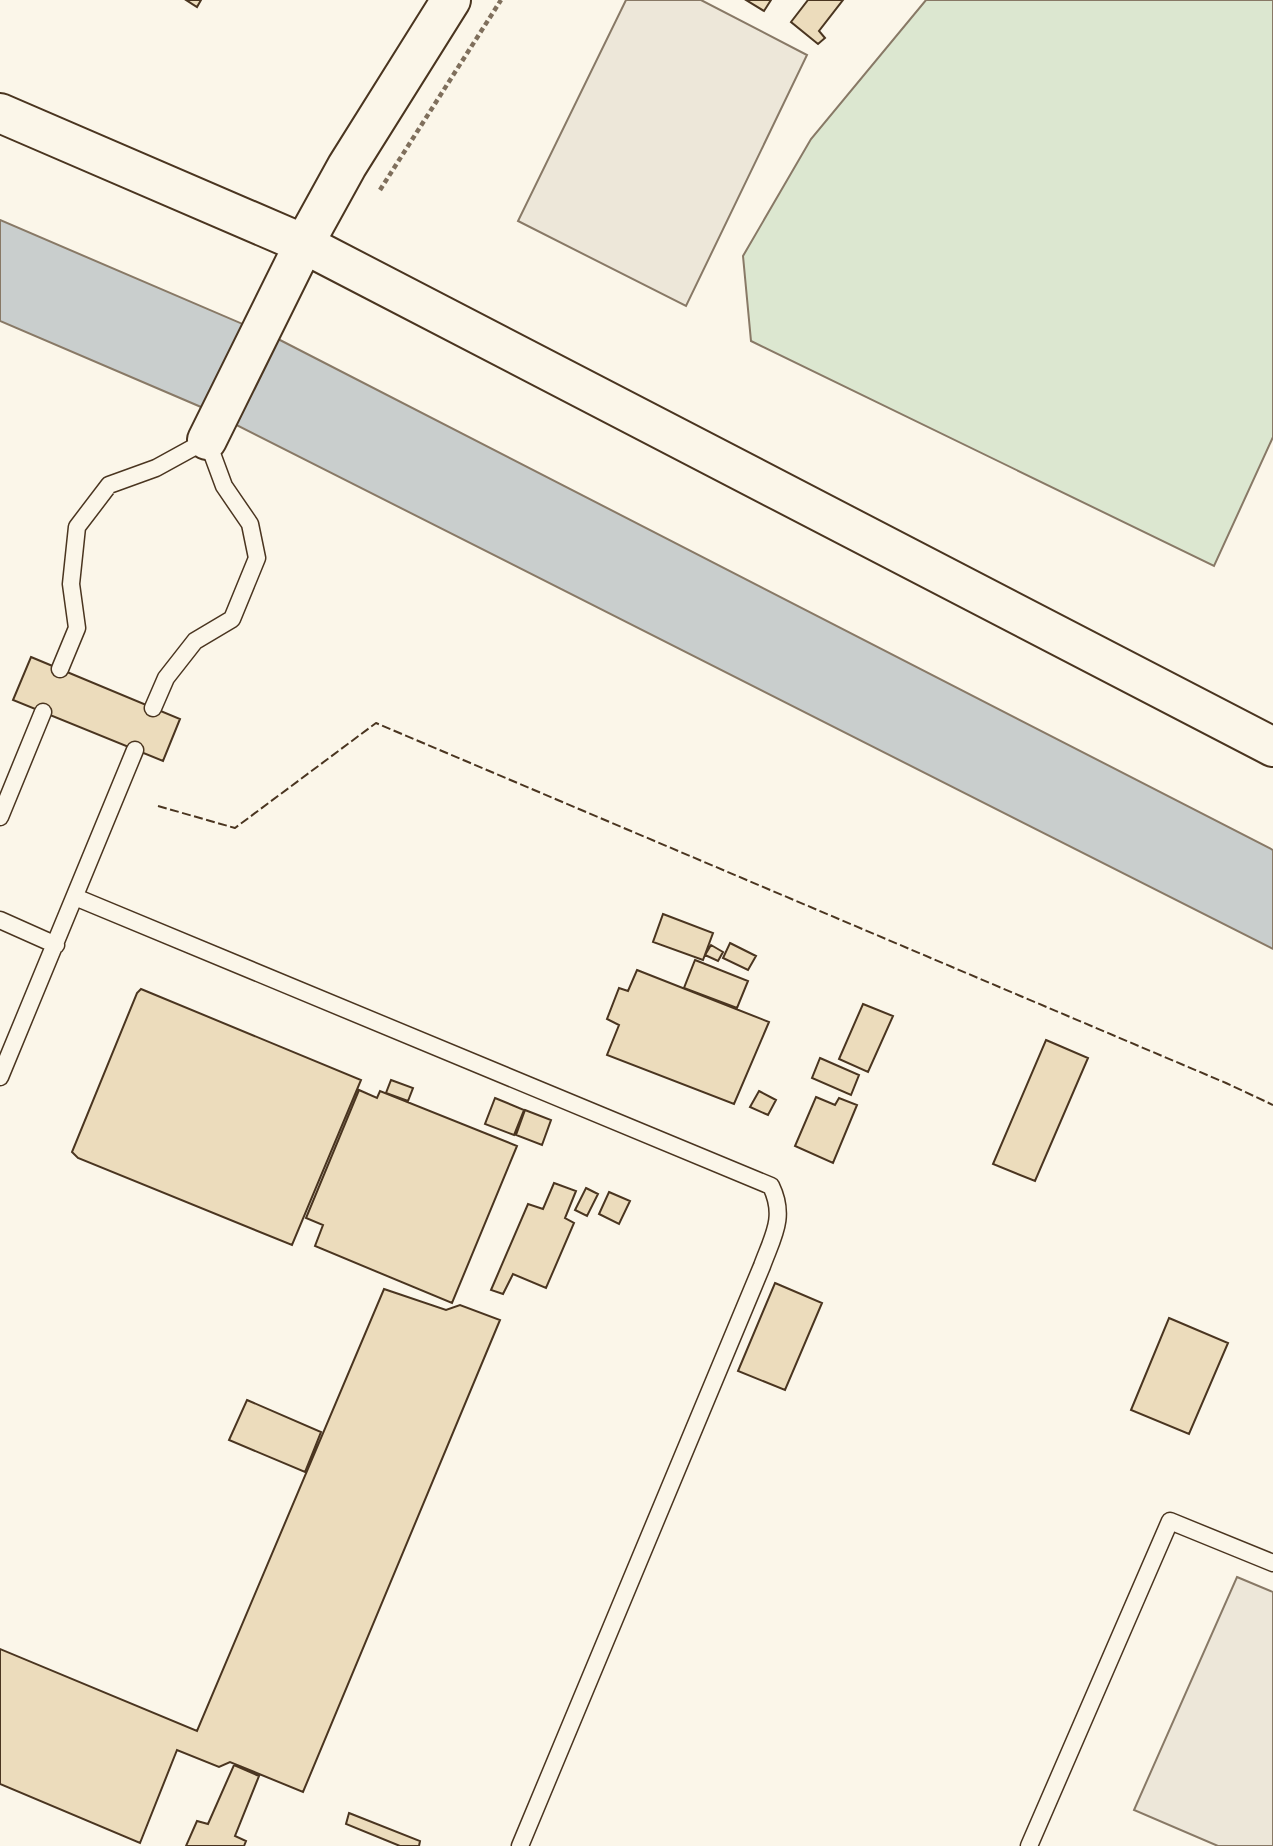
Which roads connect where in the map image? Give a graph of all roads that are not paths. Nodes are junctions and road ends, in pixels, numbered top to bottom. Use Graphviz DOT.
graph roads {
  1 [pos="451,0"];
  2 [pos="0,113"];
  3 [pos="304,244"];
  4 [pos="207,440"];
  5 [pos="60,669"];
  6 [pos="153,708"];
  7 [pos="43,712"];
  8 [pos="1273,747"];
  9 [pos="135,750"];
  10 [pos="0,817"];
  11 [pos="75,897"];
  12 [pos="0,920"];
  13 [pos="56,944"];
  14 [pos="0,1077"];
  15 [pos="1273,1563"];
  16 [pos="520,1846"];
  17 [pos="1029,1846"];
  1 -- 3 [label="street"];
  2 -- 3 [label="street"];
  3 -- 4 [label="street"];
  3 -- 8 [label="street"];
  4 -- 5 [label="lane"];
  4 -- 6 [label="lane"];
  7 -- 10 [label="lane"];
  9 -- 11 [label="lane"];
  11 -- 13 [label="lane"];
  11 -- 16 [label="lane"];
  12 -- 13 [label="lane"];
  13 -- 14 [label="lane"];
  15 -- 17 [label="lane"];
}
